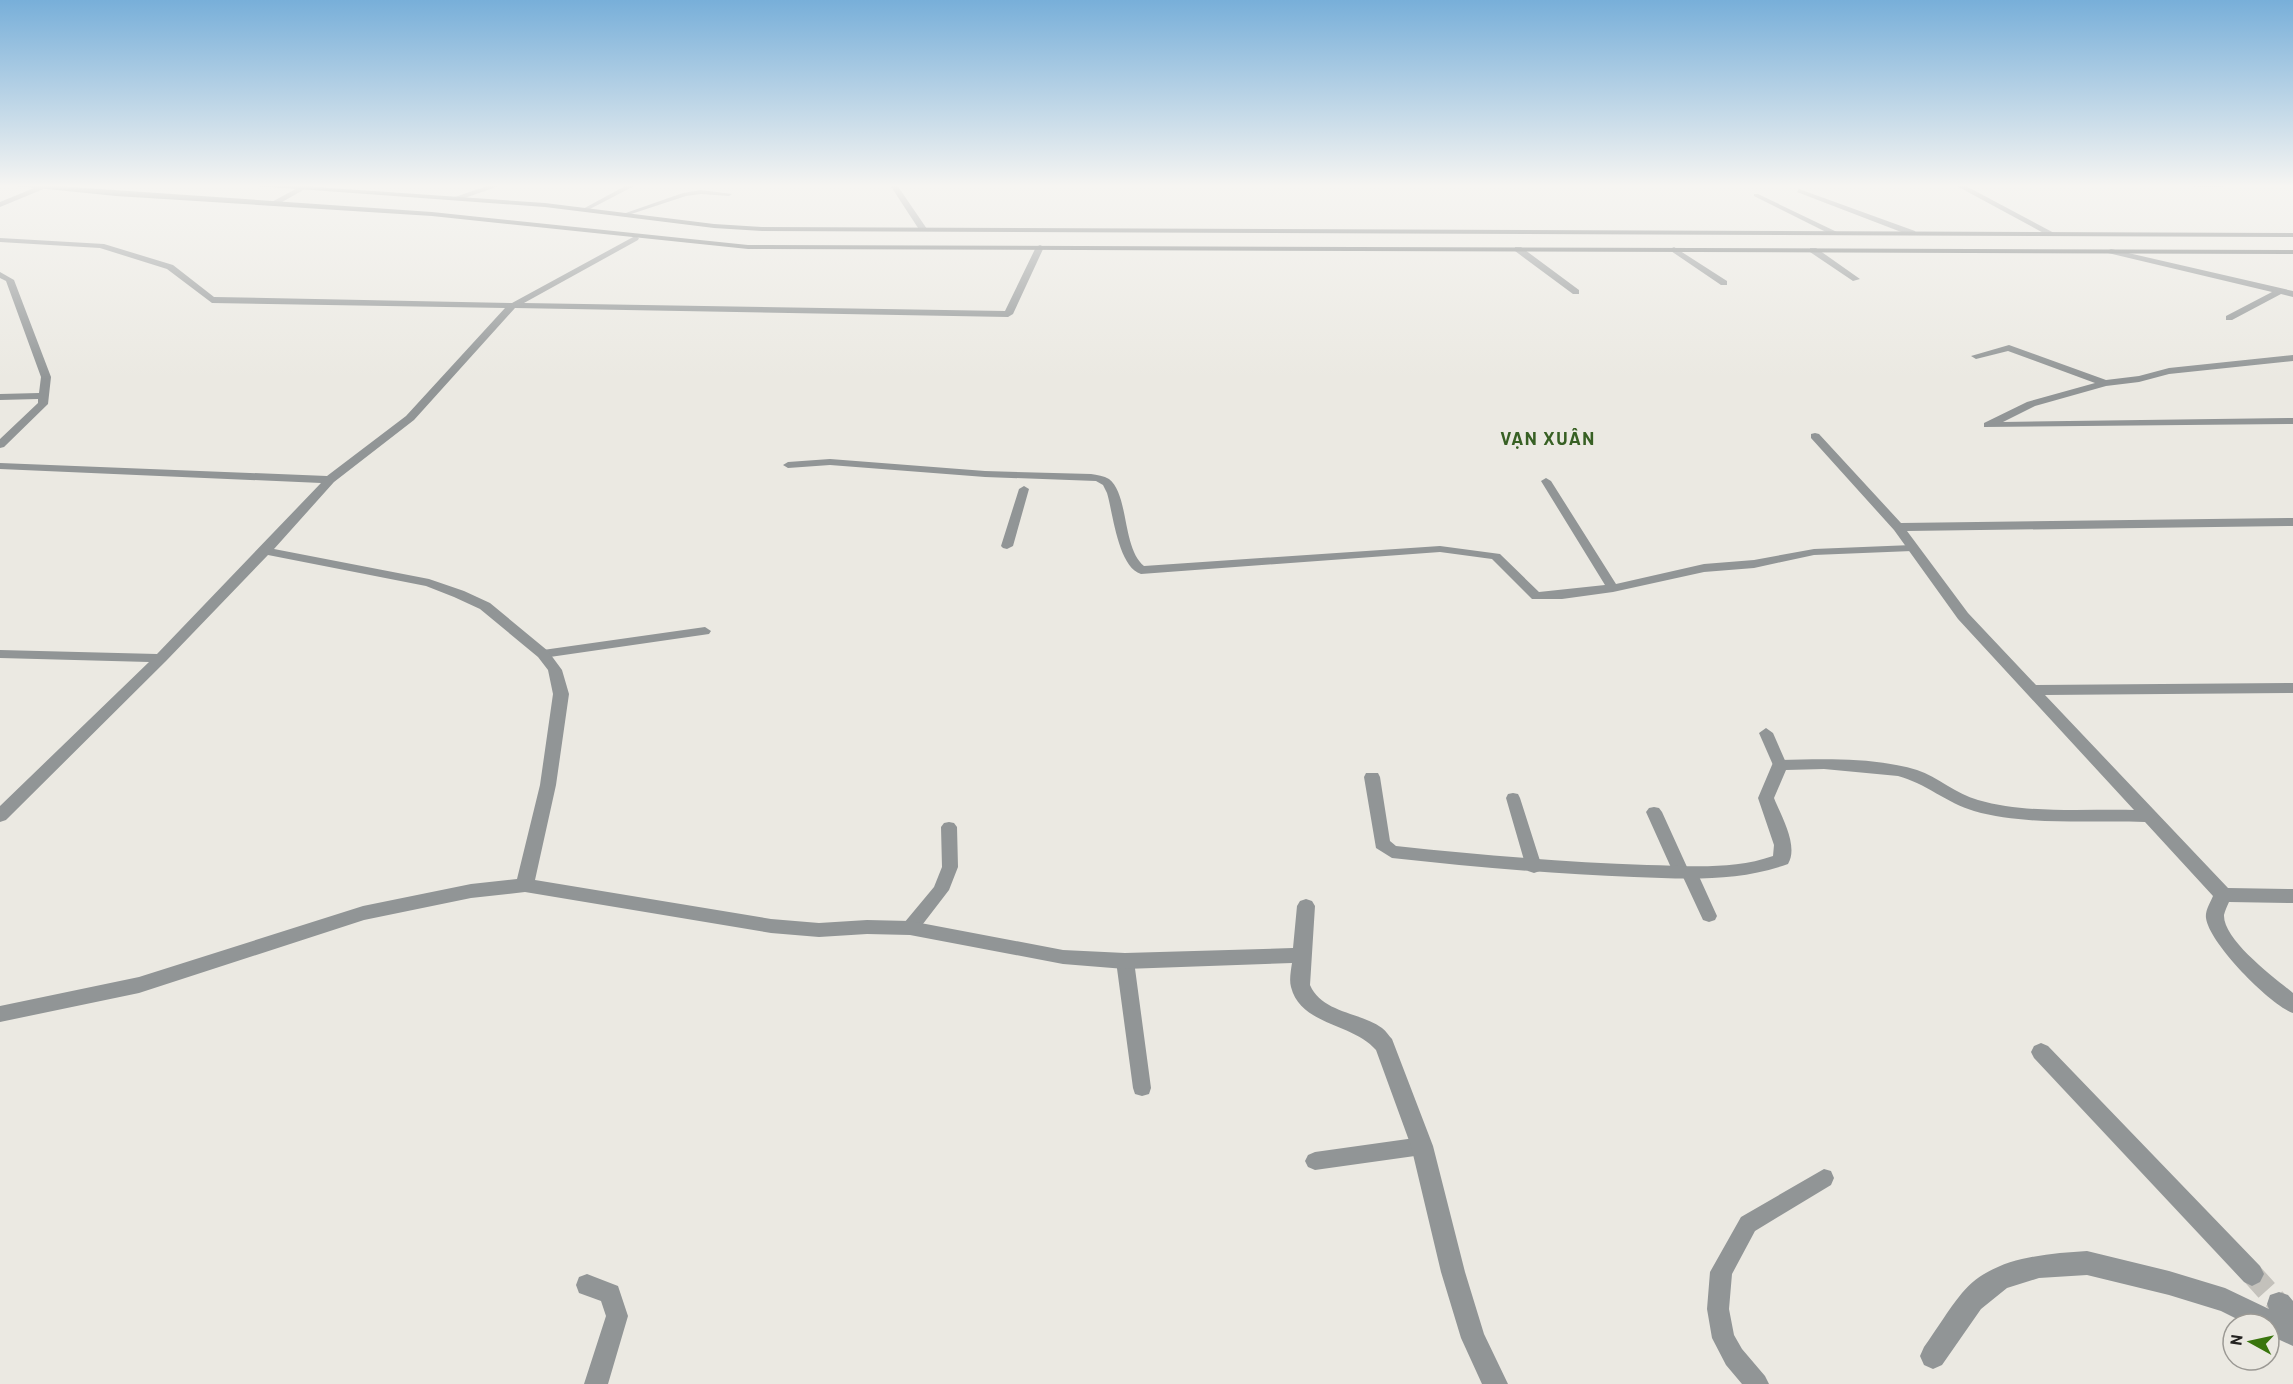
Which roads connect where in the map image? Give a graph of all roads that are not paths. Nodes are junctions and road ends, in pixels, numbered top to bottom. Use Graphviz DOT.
graph roads {
  1 [pos="1518,249"];
  2 [pos="113,250"];
  3 [pos="614,250"];
  4 [pos="1039,250"];
  5 [pos="1675,250"];
  6 [pos="1756,250"];
  7 [pos="1813,250"];
  8 [pos="2046,250"];
  9 [pos="2111,251"];
  10 [pos="2293,252"];
  11 [pos="0,275"];
  12 [pos="1856,279"];
  13 [pos="1724,283"];
  14 [pos="2280,291"];
  15 [pos="1576,292"];
  16 [pos="2293,294"];
  17 [pos="512,306"];
  18 [pos="2229,318"];
  19 [pos="1976,356"];
  20 [pos="2293,358"];
  21 [pos="2105,383"];
  22 [pos="44,396"];
  23 [pos="0,397"];
  24 [pos="2293,422"];
  25 [pos="1815,436"];
  26 [pos="0,445"];
  27 [pos="788,465"];
  28 [pos="0,466"];
  29 [pos="330,480"];
  30 [pos="1026,481"];
  31 [pos="1546,481"];
  32 [pos="2293,522"];
  33 [pos="1898,527"];
  34 [pos="1008,546"];
  35 [pos="1912,548"];
  36 [pos="266,551"];
  37 [pos="1613,588"];
  38 [pos="705,631"];
  39 [pos="0,654"];
  40 [pos="543,654"];
  41 [pos="161,658"];
  42 [pos="2293,688"];
  43 [pos="2032,690"];
  44 [pos="1766,733"];
  45 [pos="1780,765"];
  46 [pos="1372,777"];
  47 [pos="1513,798"];
  48 [pos="1654,812"];
  49 [pos="0,816"];
  50 [pos="2150,816"];
  51 [pos="949,827"];
  52 [pos="1534,867"];
  53 [pos="1685,872"];
  54 [pos="525,885"];
  55 [pos="2223,895"];
  56 [pos="2293,896"];
  57 [pos="1306,906"];
  58 [pos="1709,916"];
  59 [pos="910,928"];
  60 [pos="1303,955"];
  61 [pos="1125,961"];
  62 [pos="2293,1005"];
  63 [pos="0,1014"];
  64 [pos="2041,1052"];
  65 [pos="1143,1088"];
  66 [pos="1422,1146"];
  67 [pos="1315,1161"];
  68 [pos="1824,1178"];
  69 [pos="2252,1274"];
  70 [pos="587,1285"];
  71 [pos="2293,1334"];
  72 [pos="1933,1356"];
  73 [pos="596,1384"];
  74 [pos="1495,1384"];
  75 [pos="1757,1384"];
  1 -- 15 [label="lane"];
  2 -- 17 [label="street"];
  3 -- 17 [label="street"];
  4 -- 17 [label="street"];
  5 -- 13 [label="lane"];
  6 -- 7 [label="main road"];
  7 -- 8 [label="main road"];
  7 -- 12 [label="lane"];
  8 -- 9 [label="main road"];
  9 -- 10 [label="main road"];
  9 -- 14 [label="street"];
  11 -- 22 [label="street"];
  14 -- 16 [label="street"];
  14 -- 18 [label="street"];
  17 -- 29 [label="street"];
  19 -- 21 [label="street"];
  20 -- 21 [label="street"];
  21 -- 24 [label="street"];
  22 -- 23 [label="street"];
  22 -- 26 [label="street"];
  25 -- 33 [label="street"];
  27 -- 30 [label="lane"];
  28 -- 29 [label="street"];
  29 -- 36 [label="street"];
  30 -- 34 [label="lane"];
  30 -- 37 [label="lane"];
  31 -- 37 [label="lane"];
  32 -- 33 [label="street"];
  33 -- 35 [label="street"];
  35 -- 37 [label="lane"];
  35 -- 43 [label="street"];
  36 -- 40 [label="street"];
  36 -- 41 [label="street"];
  38 -- 40 [label="lane"];
  39 -- 41 [label="street"];
  40 -- 54 [label="street"];
  41 -- 49 [label="street"];
  42 -- 43 [label="street"];
  43 -- 50 [label="street"];
  44 -- 45 [label="lane"];
  45 -- 50 [label="street"];
  45 -- 53 [label="street"];
  46 -- 52 [label="street"];
  47 -- 52 [label="lane"];
  48 -- 53 [label="lane"];
  50 -- 55 [label="street"];
  51 -- 59 [label="lane"];
  52 -- 53 [label="street"];
  53 -- 58 [label="lane"];
  54 -- 59 [label="street"];
  54 -- 63 [label="street"];
  55 -- 56 [label="street"];
  55 -- 62 [label="street"];
  57 -- 60 [label="street"];
  59 -- 61 [label="street"];
  60 -- 61 [label="street"];
  60 -- 66 [label="street"];
  61 -- 65 [label="lane"];
  64 -- 69 [label="street"];
  66 -- 67 [label="lane"];
  66 -- 74 [label="street"];
  68 -- 75 [label="lane"];
  70 -- 73 [label="lane"];
  71 -- 72 [label="street"];
}
